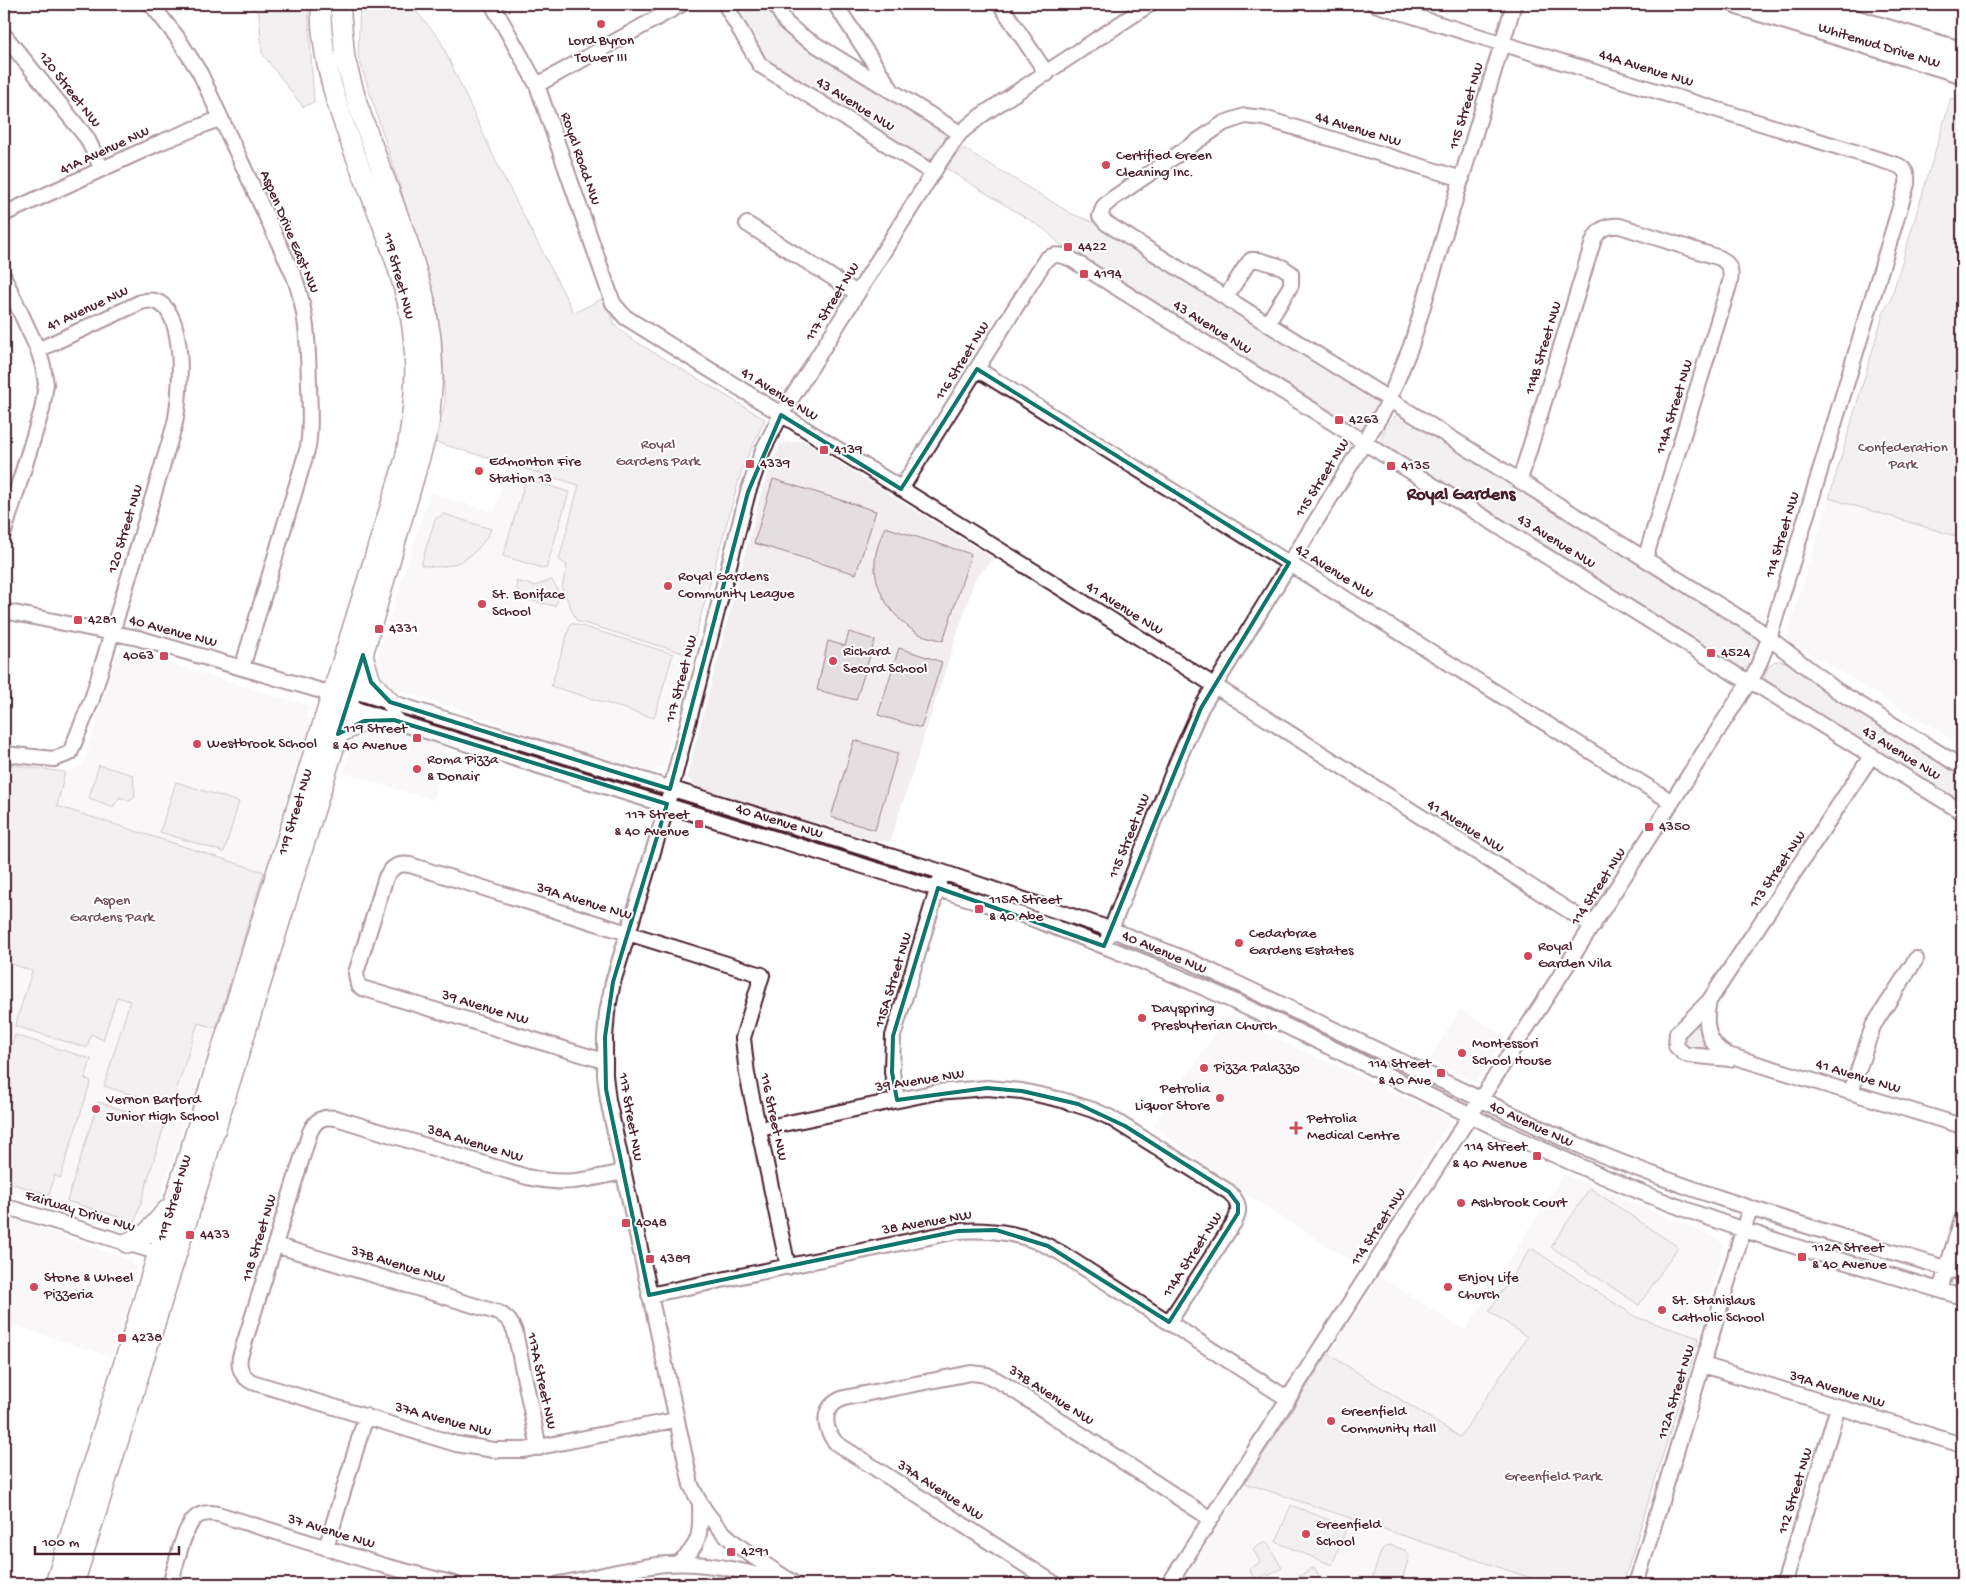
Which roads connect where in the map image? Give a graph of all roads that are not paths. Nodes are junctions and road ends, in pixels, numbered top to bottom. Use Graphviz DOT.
graph roads {
  1 [pos="151,4"];
  2 [pos="321,4"];
  3 [pos="340,4"];
  4 [pos="492,4"];
  5 [pos="682,4"];
  6 [pos="724,4"];
  7 [pos="775,4"];
  8 [pos="835,4"];
  9 [pos="1000,4"];
  10 [pos="1150,4"];
  11 [pos="1374,4"];
  12 [pos="1514,4"];
  13 [pos="1739,4"];
  14 [pos="1800,4"];
  15 [pos="4,35"];
  16 [pos="1503,43"];
  17 [pos="1962,53"];
  18 [pos="1962,72"];
  19 [pos="1047,74"];
  20 [pos="537,85"];
  21 [pos="892,92"];
  22 [pos="221,118"];
  23 [pos="960,133"];
  24 [pos="102,169"];
  25 [pos="1906,172"];
  26 [pos="933,173"];
  27 [pos="1462,179"];
  28 [pos="4,214"];
  29 [pos="1100,216"];
  30 [pos="747,224"];
  31 [pos="1055,255"];
  32 [pos="1728,264"];
  33 [pos="4,277"];
  34 [pos="857,293"];
  35 [pos="1226,297"];
  36 [pos="154,300"];
  37 [pos="1268,323"];
  38 [pos="634,324"];
  39 [pos="38,350"];
  40 [pos="977,369"];
  41 [pos="1390,400"];
  42 [pos="781,415"];
  43 [pos="1365,442"];
  44 [pos="1520,480"];
  45 [pos="901,489"];
  46 [pos="4,532"];
  47 [pos="1645,559"];
  48 [pos="1289,563"];
  49 [pos="4,611"];
  50 [pos="111,633"];
  51 [pos="1768,639"];
  52 [pos="363,655"];
  53 [pos="242,668"];
  54 [pos="1750,682"];
  55 [pos="1213,685"];
  56 [pos="343,697"];
  57 [pos="392,711"];
  58 [pos="338,734"];
  59 [pos="4,754"];
  60 [pos="1872,755"];
  61 [pos="1962,767"];
  62 [pos="670,789"];
  63 [pos="1672,802"];
  64 [pos="667,804"];
  65 [pos="1962,812"];
  66 [pos="942,872"];
  67 [pos="938,888"];
  68 [pos="1593,926"];
  69 [pos="1110,929"];
  70 [pos="629,932"];
  71 [pos="1104,946"];
  72 [pos="1916,959"];
  73 [pos="762,975"];
  74 [pos="358,985"];
  75 [pos="1710,1001"];
  76 [pos="1708,1033"];
  77 [pos="1676,1046"];
  78 [pos="1743,1059"];
  79 [pos="604,1061"];
  80 [pos="1851,1092"];
  81 [pos="1482,1099"];
  82 [pos="897,1100"];
  83 [pos="1471,1116"];
  84 [pos="320,1118"];
  85 [pos="1962,1126"];
  86 [pos="759,1128"];
  87 [pos="623,1172"];
  88 [pos="174,1201"];
  89 [pos="1238,1204"];
  90 [pos="4,1206"];
  91 [pos="1750,1208"];
  92 [pos="1962,1219"];
  93 [pos="1744,1230"];
  94 [pos="127,1243"];
  95 [pos="275,1245"];
  96 [pos="167,1256"];
  97 [pos="788,1267"];
  98 [pos="1946,1268"];
  99 [pos="1962,1273"];
  100 [pos="1940,1290"];
  101 [pos="649,1296"];
  102 [pos="1962,1296"];
  103 [pos="510,1321"];
  104 [pos="1170,1322"];
  105 [pos="1703,1365"];
  106 [pos="240,1370"];
  107 [pos="1288,1399"];
  108 [pos="1838,1407"];
  109 [pos="828,1412"];
  110 [pos="366,1416"];
  111 [pos="675,1420"];
  112 [pos="1962,1445"];
  113 [pos="539,1448"];
  114 [pos="700,1505"];
  115 [pos="1211,1519"];
  116 [pos="326,1548"];
  117 [pos="678,1564"];
  118 [pos="55,1584"];
  119 [pos="74,1584"];
  120 [pos="170,1584"];
  121 [pos="455,1584"];
  122 [pos="559,1584"];
  123 [pos="789,1584"];
  124 [pos="795,1584"];
  125 [pos="1055,1584"];
  126 [pos="1169,1584"];
  127 [pos="1636,1584"];
  128 [pos="1784,1584"];
  1 -- 22 [label="street, Aspen Drive East NW"];
  2 -- 56 [label="main road, 119 Street NW"];
  3 -- 52 [label="main road, 119 Street NW"];
  4 -- 20 [label="street, Royal Road NW"];
  5 -- 20 [label="street"];
  6 -- 26 [label="street, 43 Avenue NW"];
  7 -- 21 [label="street, 43 Avenue NW"];
  8 -- 21 [label="street, 43 Avenue NW"];
  9 -- 19 [label="street"];
  10 -- 19 [label="street, 117 Street NW"];
  11 -- 16 [label="street, 44A Avenue NW"];
  12 -- 16 [label="street, 115 Street NW"];
  13 -- 18 [label="highway, Whitemud Drive NW"];
  14 -- 17 [label="highway, Whitemud Drive NW"];
  15 -- 24 [label="street, 120 Street NW"];
  16 -- 25 [label="street, 44A Avenue NW"];
  16 -- 27 [label="street, 115 Street NW"];
  19 -- 23 [label="street, 117 Street NW"];
  20 -- 38 [label="street, Royal Road NW"];
  21 -- 23 [label="street, 43 Avenue NW"];
  22 -- 24 [label="street, 41A Avenue NW"];
  22 -- 53 [label="street, Aspen Drive East NW"];
  23 -- 26 [label="street, 117 Street NW"];
  24 -- 28 [label="street, 41A Avenue NW"];
  25 -- 51 [label="street, 114 Street NW"];
  26 -- 34 [label="street, 117 Street NW"];
  27 -- 29 [label="street, 44 Avenue NW"];
  27 -- 41 [label="street, 115 Street NW"];
  29 -- 35 [label="street, 43 Avenue NW"];
  30 -- 34 [label="street"];
  31 -- 40 [label="street, 116 Street NW"];
  31 -- 43 [label="street, 43 Avenue NW"];
  32 -- 44 [label="street, 114B Street NW"];
  32 -- 47 [label="street, 114A Street NW"];
  33 -- 39 [label="street"];
  34 -- 42 [label="street, 117 Street NW"];
  35 -- 37 [label="street, 43 Avenue NW"];
  35 -- 37 [label="street"];
  36 -- 39 [label="street, 41 Avenue NW"];
  36 -- 50 [label="street, 120 Street NW"];
  37 -- 41 [label="street, 43 Avenue NW"];
  38 -- 42 [label="street, 41 Avenue NW"];
  39 -- 46 [label="street"];
  40 -- 45 [label="street, 116 Street NW"];
  40 -- 48 [label="street, 42 Avenue NW"];
  41 -- 43 [label="street, 115 Street NW"];
  41 -- 44 [label="street, 43 Avenue NW"];
  42 -- 45 [label="street, 41 Avenue NW"];
  42 -- 62 [label="street, 117 Street NW"];
  43 -- 48 [label="street, 115 Street NW"];
  43 -- 54 [label="street, 43 Avenue NW"];
  44 -- 47 [label="street, 43 Avenue NW"];
  45 -- 55 [label="street, 41 Avenue NW"];
  47 -- 51 [label="street, 43 Avenue NW"];
  48 -- 55 [label="street, 115 Street NW"];
  48 -- 63 [label="street, 42 Avenue NW"];
  49 -- 50 [label="street, 40 Avenue NW"];
  50 -- 53 [label="street, 40 Avenue NW"];
  50 -- 59 [label="street, 120 Street NW"];
  51 -- 54 [label="street, 114 Street NW"];
  51 -- 61 [label="street, 43 Avenue NW"];
  52 -- 56 [label="main road, 119 Street NW"];
  52 -- 57 [label="main road"];
  53 -- 56 [label="street, 40 Avenue NW"];
  54 -- 60 [label="street, 43 Avenue NW"];
  54 -- 63 [label="street, 114 Street NW"];
  55 -- 68 [label="street, 41 Avenue NW"];
  55 -- 69 [label="street, 115 Street NW"];
  56 -- 57 [label="street, 40 Avenue NW"];
  56 -- 58 [label="main road, 119 Street NW"];
  56 -- 88 [label="main road, 119 Street NW"];
  57 -- 58 [label="main road"];
  57 -- 62 [label="street, 40 Avenue NW"];
  57 -- 64 [label="street, 40 Avenue NW"];
  58 -- 96 [label="main road, 119 Street NW"];
  60 -- 65 [label="street, 43 Avenue NW"];
  60 -- 75 [label="street, 113 Street NW"];
  62 -- 64 [label="street, 117 Street NW"];
  62 -- 66 [label="street, 40 Avenue NW"];
  63 -- 68 [label="street, 114 Street NW"];
  64 -- 67 [label="street, 40 Avenue NW"];
  64 -- 70 [label="street, 117 Street NW"];
  66 -- 67 [label="street, 115A Street NW"];
  66 -- 69 [label="street, 40 Avenue NW"];
  67 -- 71 [label="street, 40 Avenue NW"];
  67 -- 82 [label="street, 115A Street NW"];
  68 -- 81 [label="street, 114 Street NW"];
  69 -- 71 [label="street, 115 Street NW"];
  69 -- 81 [label="street, 40 Avenue NW"];
  70 -- 73 [label="street, 39A Avenue NW"];
  70 -- 74 [label="street, 39A Avenue NW"];
  70 -- 79 [label="street, 117 Street NW"];
  71 -- 83 [label="street, 40 Avenue NW"];
  72 -- 80 [label="street"];
  73 -- 86 [label="street, 116 Street NW"];
  74 -- 79 [label="street, 39 Avenue NW"];
  75 -- 76 [label="street, 113 Street NW"];
  75 -- 77 [label="street, 113 Street NW"];
  76 -- 78 [label="street, 41 Avenue NW"];
  77 -- 78 [label="street, 41 Avenue NW"];
  78 -- 80 [label="street, 41 Avenue NW"];
  79 -- 87 [label="street, 117 Street NW"];
  80 -- 85 [label="street, 41 Avenue NW"];
  81 -- 83 [label="street, 114 Street NW"];
  81 -- 91 [label="street, 40 Avenue NW"];
  82 -- 86 [label="street, 39 Avenue NW"];
  82 -- 89 [label="street, 39 Avenue NW"];
  83 -- 93 [label="street, 40 Avenue NW"];
  83 -- 107 [label="street, 114 Street NW"];
  84 -- 87 [label="street, 38A Avenue NW"];
  84 -- 95 [label="street, 118 Street NW"];
  86 -- 97 [label="street, 116 Street NW"];
  87 -- 101 [label="street, 117 Street NW"];
  88 -- 94 [label="main road"];
  88 -- 96 [label="main road, 119 Street NW"];
  89 -- 104 [label="street, 114A Street NW"];
  90 -- 94 [label="street, Fairway Drive NW"];
  91 -- 93 [label="street, 112A Street NW"];
  91 -- 98 [label="street, 40 Avenue NW"];
  92 -- 98 [label="street"];
  93 -- 100 [label="street, 40 Avenue NW"];
  93 -- 105 [label="street, 112A Street NW"];
  94 -- 96 [label="street, Fairway Drive NW"];
  95 -- 103 [label="street, 37B Avenue NW"];
  95 -- 106 [label="street, 118 Street NW"];
  96 -- 118 [label="main road, 119 Street NW"];
  96 -- 119 [label="main road, 119 Street NW"];
  97 -- 101 [label="street, 38 Avenue NW"];
  97 -- 104 [label="street, 38 Avenue NW"];
  98 -- 99 [label="street, 40 Avenue NW"];
  98 -- 100 [label="street"];
  100 -- 102 [label="street, 40 Avenue NW"];
  101 -- 111 [label="street, 117 Street NW"];
  103 -- 113 [label="street, 117A Street NW"];
  104 -- 107 [label="street, 38 Avenue NW"];
  105 -- 108 [label="street, 39A Avenue NW"];
  105 -- 127 [label="street, 112A Street NW"];
  106 -- 110 [label="street, 37A Avenue NW"];
  107 -- 115 [label="street, 114 Street NW"];
  108 -- 112 [label="street, 39A Avenue NW"];
  108 -- 128 [label="street, 112 Street NW"];
  109 -- 115 [label="street, 37B Avenue NW"];
  109 -- 125 [label="street, 37A Avenue NW"];
  110 -- 113 [label="street, 37A Avenue NW"];
  110 -- 116 [label="street"];
  111 -- 113 [label="street, 37A Avenue NW"];
  111 -- 114 [label="street, 117 Street NW"];
  114 -- 117 [label="street"];
  114 -- 124 [label="street"];
  115 -- 126 [label="street, 114 Street NW"];
  116 -- 120 [label="street, 37 Avenue NW"];
  116 -- 121 [label="street, 37 Avenue NW"];
  117 -- 122 [label="street"];
  117 -- 123 [label="street"];
}
